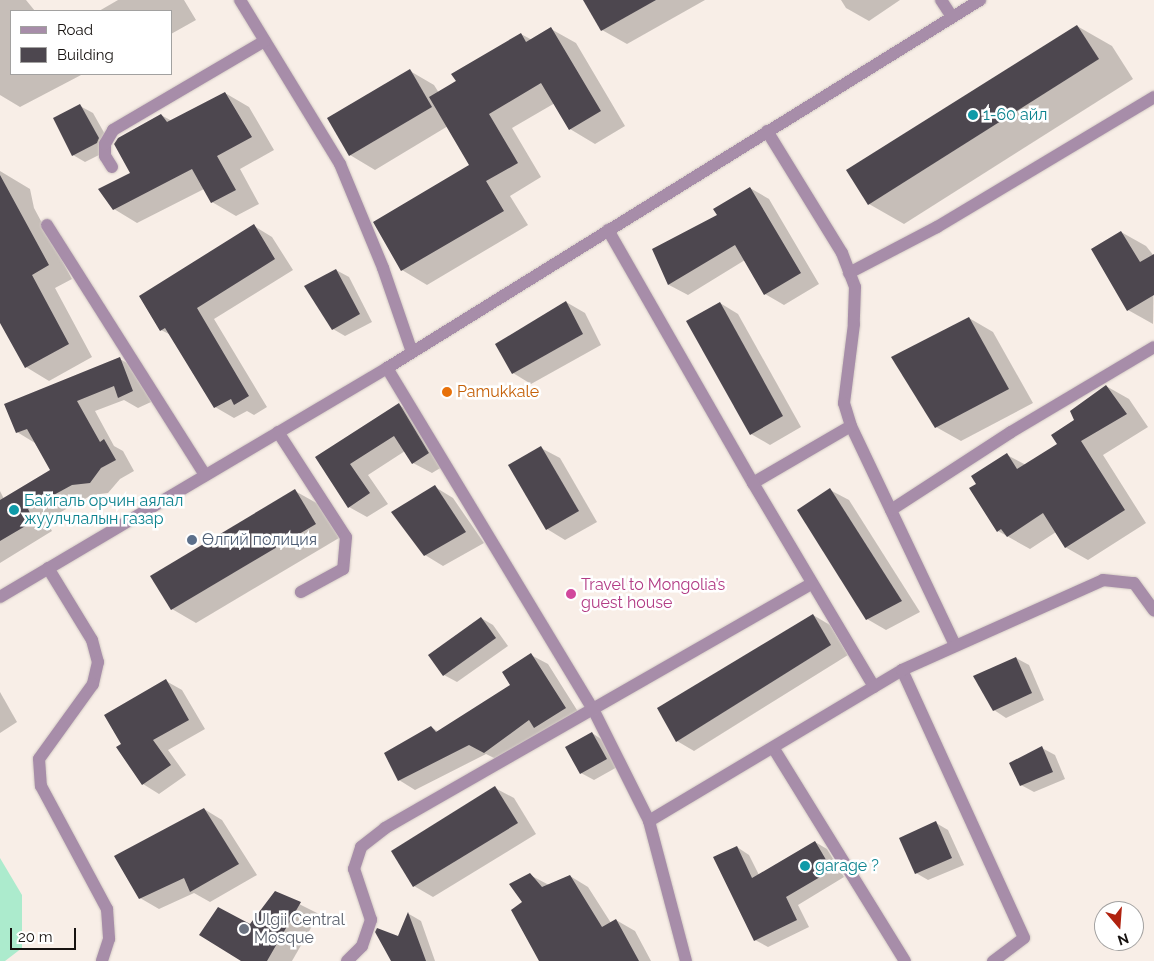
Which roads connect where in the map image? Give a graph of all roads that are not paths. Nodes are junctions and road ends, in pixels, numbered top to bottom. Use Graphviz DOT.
graph roads {
  1 [pos="240,0"];
  2 [pos="941,0"];
  3 [pos="980,0"];
  4 [pos="952,17"];
  5 [pos="265,41"];
  6 [pos="1154,97"];
  7 [pos="766,131"];
  8 [pos="112,167"];
  9 [pos="46,225"];
  10 [pos="608,230"];
  11 [pos="850,273"];
  12 [pos="1154,347"];
  13 [pos="412,352"];
  14 [pos="387,368"];
  15 [pos="851,426"];
  16 [pos="278,432"];
  17 [pos="205,475"];
  18 [pos="753,483"];
  19 [pos="891,510"];
  20 [pos="48,568"];
  21 [pos="812,582"];
  22 [pos="301,592"];
  23 [pos="0,597"];
  24 [pos="1154,611"];
  25 [pos="955,645"];
  26 [pos="902,670"];
  27 [pos="874,687"];
  28 [pos="593,709"];
  29 [pos="774,748"];
  30 [pos="649,821"];
  31 [pos="102,961"];
  32 [pos="347,961"];
  33 [pos="686,961"];
  34 [pos="906,961"];
  35 [pos="993,961"];
  1 -- 5 [label="street"];
  2 -- 4 [label="street"];
  3 -- 4 [label="street"];
  4 -- 7 [label="street"];
  5 -- 8 [label="street"];
  5 -- 13 [label="street"];
  6 -- 11 [label="street"];
  7 -- 10 [label="street"];
  7 -- 11 [label="street"];
  9 -- 17 [label="street"];
  10 -- 13 [label="street"];
  10 -- 18 [label="street"];
  11 -- 15 [label="street"];
  12 -- 19 [label="street"];
  13 -- 14 [label="street"];
  14 -- 16 [label="street"];
  14 -- 28 [label="street"];
  15 -- 18 [label="street"];
  15 -- 19 [label="street"];
  16 -- 17 [label="street"];
  16 -- 22 [label="street"];
  17 -- 20 [label="street"];
  18 -- 21 [label="street"];
  19 -- 25 [label="street"];
  20 -- 23 [label="street"];
  20 -- 31 [label="street"];
  21 -- 27 [label="street"];
  21 -- 28 [label="street"];
  24 -- 25 [label="street"];
  25 -- 26 [label="street"];
  26 -- 27 [label="street"];
  26 -- 35 [label="street"];
  27 -- 29 [label="street"];
  28 -- 30 [label="street"];
  28 -- 32 [label="street"];
  29 -- 30 [label="street"];
  29 -- 34 [label="street"];
  30 -- 33 [label="street"];
}
